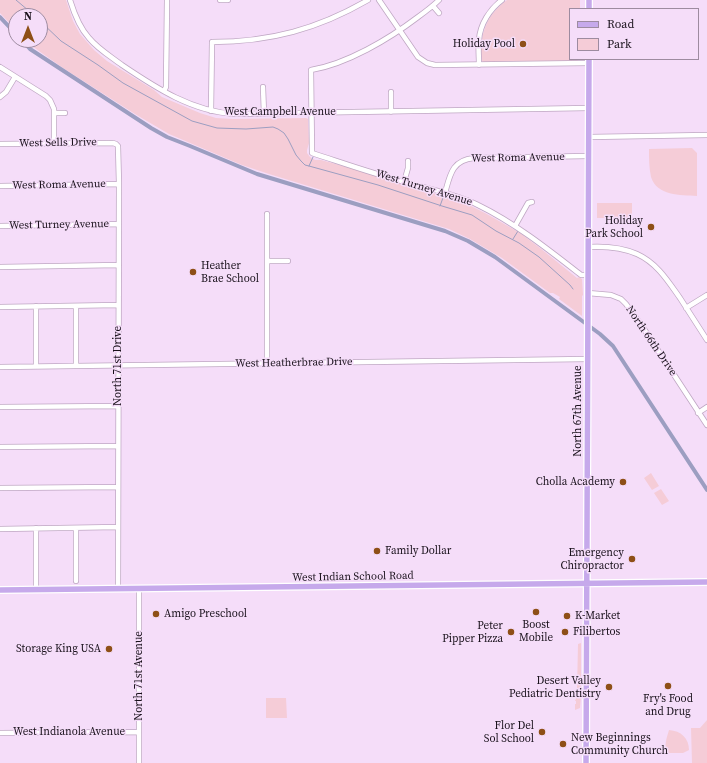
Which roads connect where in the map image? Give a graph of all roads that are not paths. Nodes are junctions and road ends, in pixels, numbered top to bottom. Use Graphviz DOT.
graph roads {
  1 [pos="70,0"];
  2 [pos="167,0"];
  3 [pos="220,0"];
  4 [pos="228,0"];
  5 [pos="368,0"];
  6 [pos="379,0"];
  7 [pos="439,0"];
  8 [pos="502,0"];
  9 [pos="433,6"];
  10 [pos="439,13"];
  11 [pos="400,31"];
  12 [pos="589,61"];
  13 [pos="479,65"];
  14 [pos="0,67"];
  15 [pos="15,77"];
  16 [pos="263,87"];
  17 [pos="164,91"];
  18 [pos="390,92"];
  19 [pos="0,97"];
  20 [pos="589,108"];
  21 [pos="211,111"];
  22 [pos="391,112"];
  23 [pos="54,113"];
  24 [pos="65,113"];
  25 [pos="312,113"];
  26 [pos="264,114"];
  27 [pos="707,135"];
  28 [pos="589,137"];
  29 [pos="0,144"];
  30 [pos="54,144"];
  31 [pos="116,144"];
  32 [pos="588,156"];
  33 [pos="408,161"];
  34 [pos="404,182"];
  35 [pos="119,184"];
  36 [pos="0,186"];
  37 [pos="445,193"];
  38 [pos="532,202"];
  39 [pos="267,214"];
  40 [pos="119,224"];
  41 [pos="0,226"];
  42 [pos="515,226"];
  43 [pos="588,247"];
  44 [pos="267,260"];
  45 [pos="288,260"];
  46 [pos="118,265"];
  47 [pos="0,267"];
  48 [pos="588,275"];
  49 [pos="588,293"];
  50 [pos="707,295"];
  51 [pos="118,305"];
  52 [pos="36,306"];
  53 [pos="76,306"];
  54 [pos="0,307"];
  55 [pos="686,308"];
  56 [pos="707,340"];
  57 [pos="588,359"];
  58 [pos="267,363"];
  59 [pos="118,365"];
  60 [pos="36,366"];
  61 [pos="76,366"];
  62 [pos="0,367"];
  63 [pos="118,406"];
  64 [pos="0,407"];
  65 [pos="707,407"];
  66 [pos="698,412"];
  67 [pos="707,425"];
  68 [pos="118,446"];
  69 [pos="0,447"];
  70 [pos="118,487"];
  71 [pos="0,488"];
  72 [pos="118,527"];
  73 [pos="0,528"];
  74 [pos="36,528"];
  75 [pos="76,528"];
  76 [pos="76,581"];
  77 [pos="707,582"];
  78 [pos="587,583"];
  79 [pos="118,589"];
  80 [pos="139,589"];
  81 [pos="0,590"];
  82 [pos="36,590"];
  83 [pos="139,732"];
  84 [pos="0,733"];
  85 [pos="139,763"];
  86 [pos="586,763"];
  1 -- 17 [label="street, West Campbell Avenue"];
  2 -- 17 [label="street"];
  3 -- 4 [label="street"];
  5 -- 21 [label="street"];
  6 -- 11 [label="street"];
  7 -- 9 [label="street"];
  8 -- 13 [label="street"];
  9 -- 10 [label="street"];
  9 -- 11 [label="street"];
  11 -- 13 [label="street"];
  11 -- 25 [label="street"];
  12 -- 13 [label="street"];
  12 -- 20 [label="main road, North 67th Avenue"];
  14 -- 15 [label="street"];
  15 -- 19 [label="street"];
  15 -- 23 [label="street"];
  16 -- 26 [label="street"];
  17 -- 21 [label="street, West Campbell Avenue"];
  18 -- 22 [label="street"];
  20 -- 22 [label="street, West Campbell Avenue"];
  20 -- 28 [label="main road, North 67th Avenue"];
  21 -- 26 [label="street, West Campbell Avenue"];
  22 -- 25 [label="street, West Campbell Avenue"];
  23 -- 24 [label="street"];
  23 -- 30 [label="street"];
  25 -- 26 [label="street, West Campbell Avenue"];
  25 -- 34 [label="street, West Turney Avenue"];
  27 -- 28 [label="street"];
  28 -- 32 [label="main road, North 67th Avenue"];
  29 -- 30 [label="street, West Sells Drive"];
  30 -- 31 [label="street, West Sells Drive"];
  31 -- 35 [label="street, North 71st Drive"];
  32 -- 37 [label="street, West Roma Avenue"];
  32 -- 43 [label="main road, North 67th Avenue"];
  33 -- 34 [label="street"];
  34 -- 37 [label="street, West Turney Avenue"];
  35 -- 36 [label="street, West Roma Avenue"];
  35 -- 40 [label="street, North 71st Drive"];
  37 -- 42 [label="street, West Turney Avenue"];
  38 -- 42 [label="street"];
  39 -- 44 [label="street"];
  40 -- 41 [label="street, West Turney Avenue"];
  40 -- 46 [label="street, North 71st Drive"];
  42 -- 48 [label="street, West Turney Avenue"];
  43 -- 48 [label="main road, North 67th Avenue"];
  43 -- 55 [label="street"];
  44 -- 45 [label="street"];
  44 -- 58 [label="street"];
  46 -- 47 [label="street"];
  46 -- 51 [label="street, North 71st Drive"];
  48 -- 49 [label="main road, North 67th Avenue"];
  49 -- 57 [label="main road, North 67th Avenue"];
  49 -- 66 [label="street, North 66th Drive"];
  50 -- 55 [label="street"];
  51 -- 53 [label="street"];
  51 -- 59 [label="street, North 71st Drive"];
  52 -- 53 [label="street"];
  52 -- 54 [label="street"];
  52 -- 60 [label="street"];
  53 -- 61 [label="street"];
  55 -- 56 [label="street"];
  57 -- 58 [label="street, West Heatherbrae Drive"];
  57 -- 78 [label="main road, North 67th Avenue"];
  58 -- 59 [label="street, West Heatherbrae Drive"];
  59 -- 61 [label="street, West Heatherbrae Drive"];
  59 -- 63 [label="street, North 71st Drive"];
  60 -- 61 [label="street, West Heatherbrae Drive"];
  60 -- 62 [label="street, West Heatherbrae Drive"];
  63 -- 64 [label="street"];
  63 -- 68 [label="street, North 71st Drive"];
  65 -- 66 [label="street"];
  66 -- 67 [label="street, North 66th Drive"];
  68 -- 69 [label="street"];
  68 -- 70 [label="street, North 71st Drive"];
  70 -- 71 [label="street"];
  70 -- 72 [label="street, North 71st Drive"];
  72 -- 75 [label="street"];
  72 -- 79 [label="street, North 71st Drive"];
  73 -- 74 [label="street"];
  74 -- 75 [label="street"];
  74 -- 82 [label="street"];
  75 -- 76 [label="street"];
  77 -- 78 [label="main road, West Indian School Road"];
  78 -- 80 [label="main road, West Indian School Road"];
  78 -- 86 [label="main road, North 67th Avenue"];
  79 -- 80 [label="main road, West Indian School Road"];
  79 -- 82 [label="main road, West Indian School Road"];
  80 -- 83 [label="street, North 71st Avenue"];
  81 -- 82 [label="main road, West Indian School Road"];
  83 -- 84 [label="street, West Indianola Avenue"];
  83 -- 85 [label="street, North 71st Avenue"];
}
